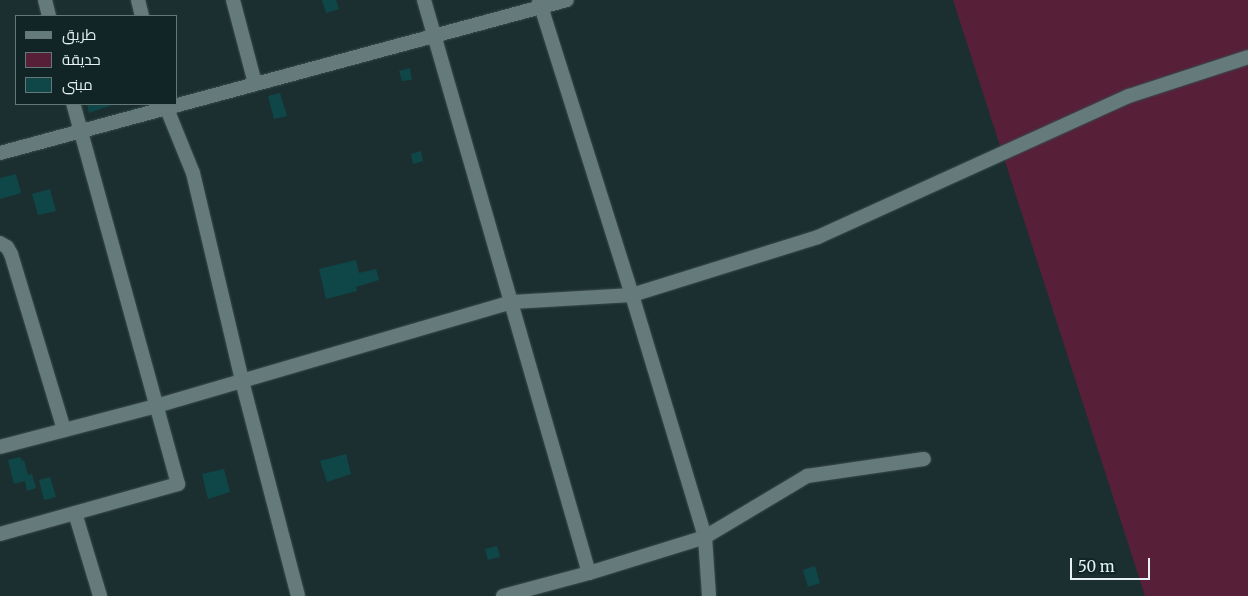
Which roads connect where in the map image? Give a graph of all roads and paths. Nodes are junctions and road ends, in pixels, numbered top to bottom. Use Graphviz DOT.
graph roads {
  1 [pos="45,0"];
  2 [pos="138,0"];
  3 [pos="233,0"];
  4 [pos="424,0"];
  5 [pos="567,0"];
  6 [pos="541,4"];
  7 [pos="49,15"];
  8 [pos="142,15"];
  9 [pos="434,34"];
  10 [pos="1248,57"];
  11 [pos="255,83"];
  12 [pos="178,103"];
  13 [pos="73,105"];
  14 [pos="165,106"];
  15 [pos="81,131"];
  16 [pos="0,154"];
  17 [pos="0,243"];
  18 [pos="632,295"];
  19 [pos="512,302"];
  20 [pos="242,381"];
  21 [pos="156,406"];
  22 [pos="64,430"];
  23 [pos="0,447"];
  24 [pos="924,459"];
  25 [pos="76,513"];
  26 [pos="0,534"];
  27 [pos="705,537"];
  28 [pos="590,573"];
  29 [pos="100,596"];
  30 [pos="298,596"];
  31 [pos="504,596"];
  32 [pos="709,596"];
  1 -- 7 [label="street"];
  2 -- 8 [label="street"];
  3 -- 11 [label="street"];
  4 -- 9 [label="street"];
  5 -- 6 [label="street"];
  6 -- 9 [label="street"];
  6 -- 18 [label="street"];
  9 -- 11 [label="street"];
  9 -- 19 [label="street"];
  10 -- 18 [label="street"];
  11 -- 12 [label="street"];
  13 -- 15 [label="street"];
  14 -- 15 [label="street"];
  14 -- 20 [label="street"];
  15 -- 16 [label="street"];
  15 -- 21 [label="street"];
  17 -- 22 [label="street"];
  18 -- 19 [label="street"];
  18 -- 27 [label="street"];
  19 -- 20 [label="street"];
  19 -- 28 [label="street"];
  20 -- 21 [label="street"];
  20 -- 30 [label="street"];
  21 -- 22 [label="street"];
  21 -- 25 [label="street"];
  22 -- 23 [label="street"];
  24 -- 27 [label="street"];
  25 -- 26 [label="street"];
  25 -- 29 [label="street"];
  27 -- 28 [label="street"];
  27 -- 32 [label="street"];
  28 -- 31 [label="street"];
}
